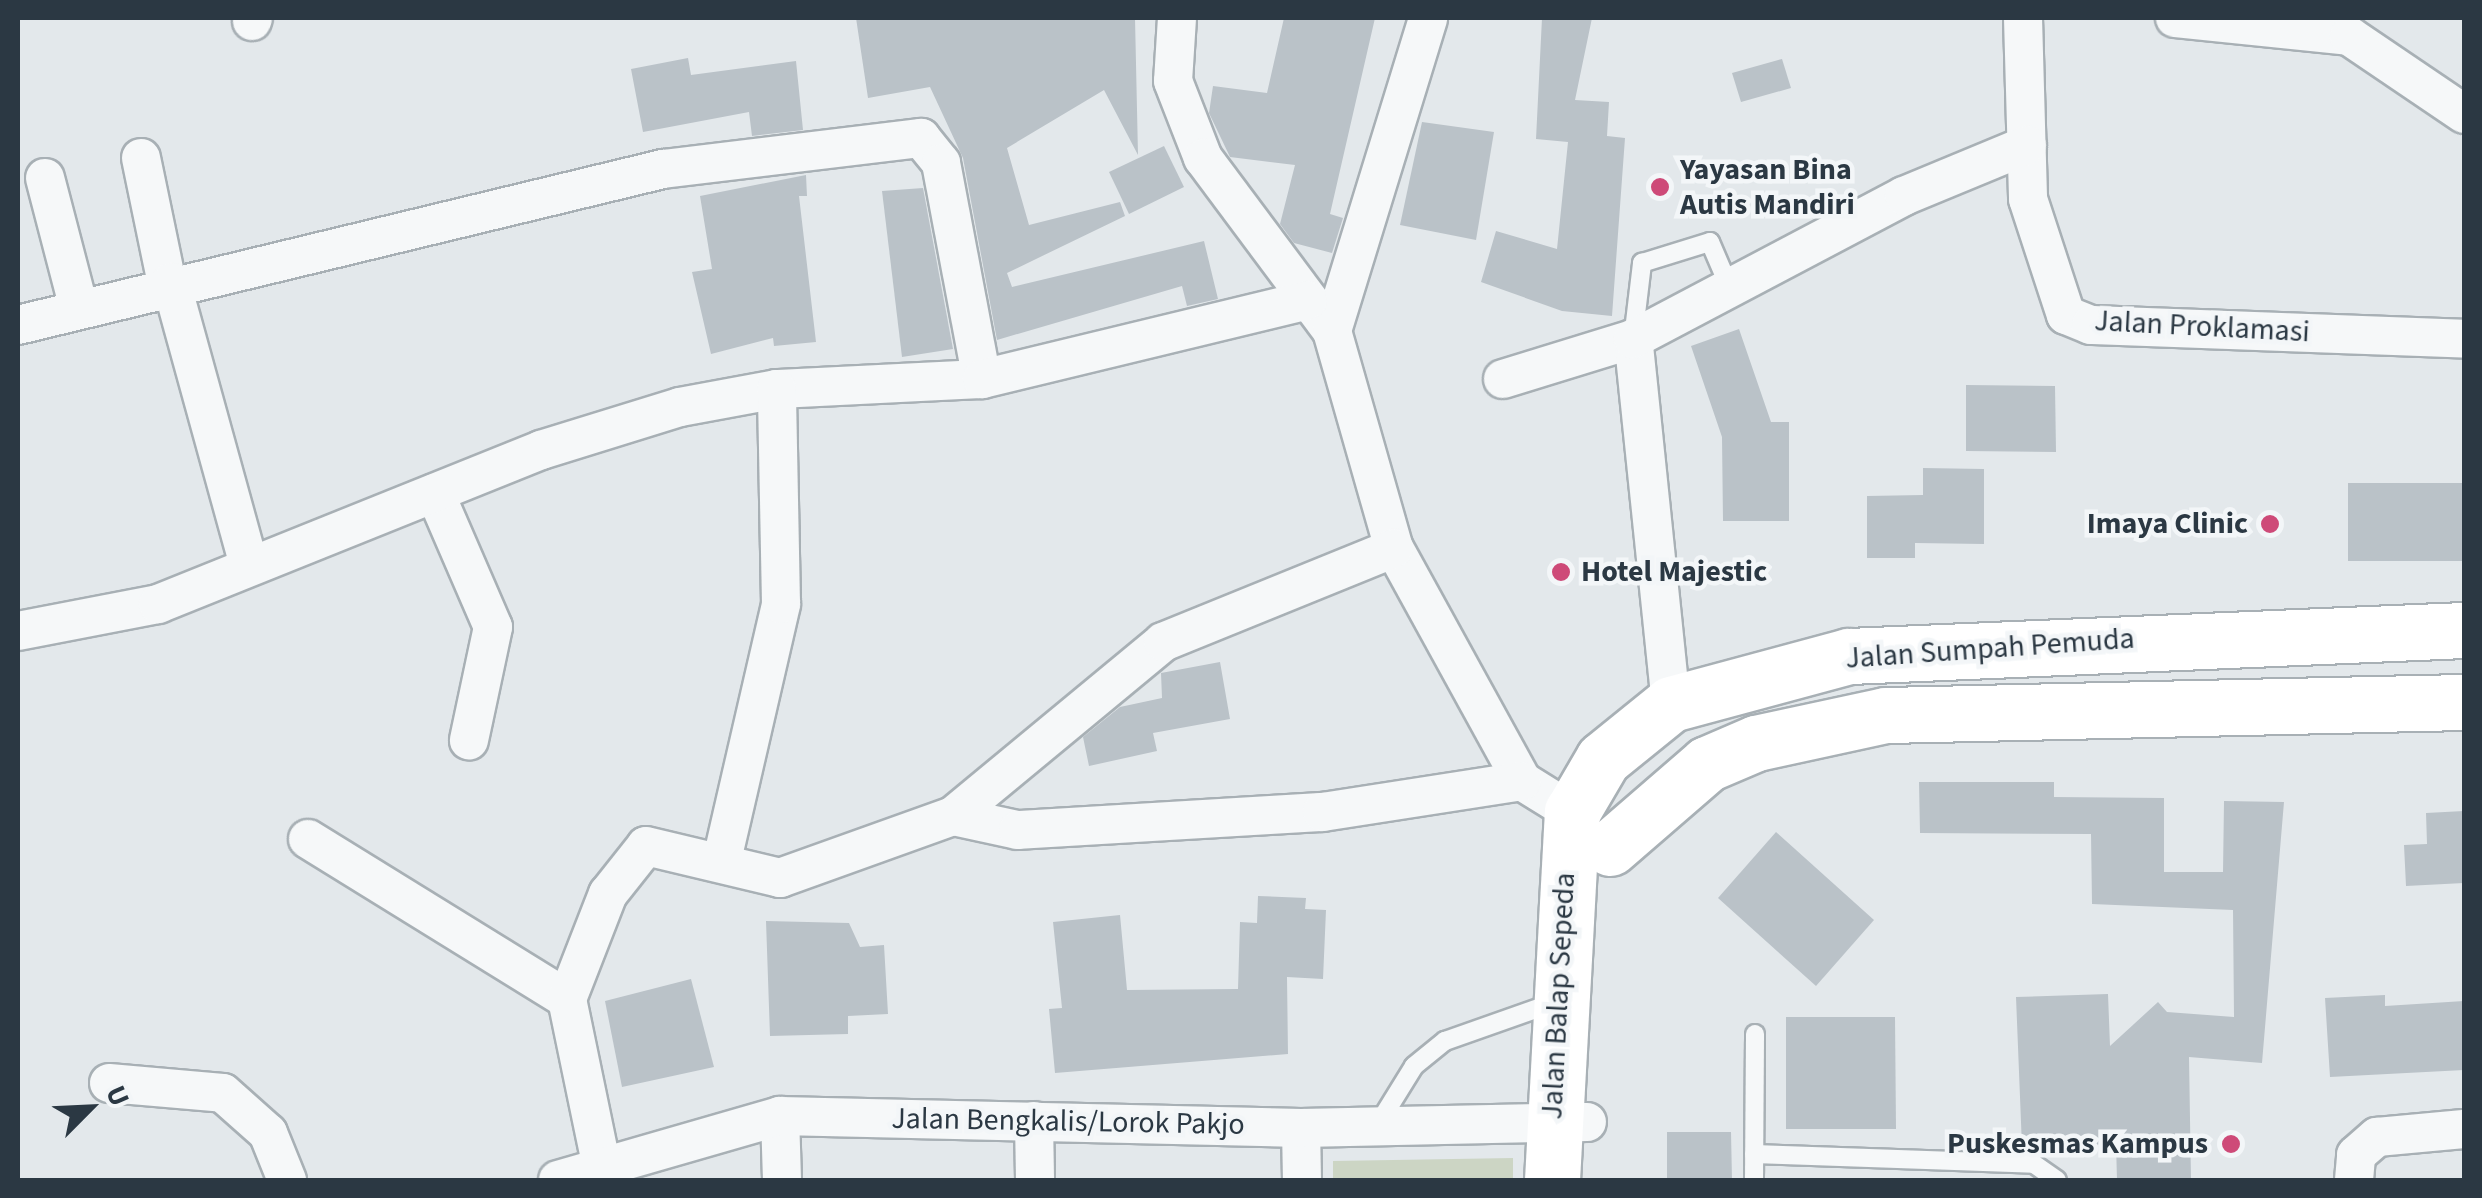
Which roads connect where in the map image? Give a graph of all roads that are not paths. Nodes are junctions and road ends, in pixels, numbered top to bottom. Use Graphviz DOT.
graph roads {
  1 [pos="1177,18"];
  2 [pos="1428,18"];
  3 [pos="2023,18"];
  4 [pos="2175,18"];
  5 [pos="2351,27"];
  6 [pos="2464,114"];
  7 [pos="2026,145"];
  8 [pos="141,158"];
  9 [pos="45,178"];
  10 [pos="169,283"];
  11 [pos="1731,291"];
  12 [pos="1308,300"];
  13 [pos="78,305"];
  14 [pos="18,324"];
  15 [pos="1332,330"];
  16 [pos="1634,339"];
  17 [pos="2464,339"];
  18 [pos="1503,378"];
  19 [pos="982,379"];
  20 [pos="777,389"];
  21 [pos="435,494"];
  22 [pos="1394,548"];
  23 [pos="248,562"];
  24 [pos="2464,630"];
  25 [pos="18,631"];
  26 [pos="2464,702"];
  27 [pos="1671,704"];
  28 [pos="469,740"];
  29 [pos="1522,780"];
  30 [pos="953,816"];
  31 [pos="1591,830"];
  32 [pos="308,839"];
  33 [pos="722,860"];
  34 [pos="567,1000"];
  35 [pos="1573,1002"];
  36 [pos="1755,1034"];
  37 [pos="109,1083"];
  38 [pos="780,1116"];
  39 [pos="1034,1121"];
  40 [pos="1570,1122"];
  41 [pos="1376,1126"];
  42 [pos="1301,1128"];
  43 [pos="2464,1129"];
  44 [pos="1754,1154"];
  45 [pos="2358,1164"];
  46 [pos="602,1168"];
  47 [pos="286,1180"];
  48 [pos="558,1180"];
  49 [pos="782,1180"];
  50 [pos="1035,1180"];
  51 [pos="1302,1180"];
  52 [pos="1552,1180"];
  53 [pos="1587,1180"];
  54 [pos="1754,1180"];
  55 [pos="2058,1180"];
  1 -- 12 [label="street"];
  2 -- 15 [label="street"];
  3 -- 7 [label="street, Jalan Proklamasi"];
  4 -- 5 [label="street"];
  5 -- 6 [label="street"];
  7 -- 11 [label="street"];
  7 -- 17 [label="street, Jalan Proklamasi"];
  8 -- 10 [label="street"];
  9 -- 13 [label="street"];
  10 -- 13 [label="street"];
  10 -- 19 [label="street"];
  10 -- 23 [label="street"];
  11 -- 16 [label="street"];
  11 -- 16 [label="lane"];
  12 -- 15 [label="street"];
  12 -- 19 [label="street"];
  13 -- 14 [label="street"];
  15 -- 22 [label="street"];
  16 -- 18 [label="street"];
  16 -- 27 [label="street"];
  19 -- 20 [label="street"];
  20 -- 21 [label="street"];
  20 -- 33 [label="street"];
  21 -- 23 [label="street"];
  21 -- 28 [label="street"];
  22 -- 29 [label="street"];
  22 -- 30 [label="street"];
  23 -- 25 [label="street"];
  24 -- 27 [label="main road, Jalan Sumpah Pemuda"];
  26 -- 31 [label="main road, Jalan Sumpah Pemuda"];
  27 -- 31 [label="main road, Jalan Sumpah Pemuda"];
  29 -- 30 [label="street"];
  29 -- 31 [label="street"];
  30 -- 33 [label="street"];
  31 -- 35 [label="main road, Jalan Balap Sepeda"];
  32 -- 34 [label="street"];
  33 -- 34 [label="street"];
  34 -- 46 [label="street"];
  35 -- 40 [label="main road, Jalan Balap Sepeda"];
  35 -- 41 [label="lane"];
  36 -- 44 [label="lane"];
  37 -- 47 [label="street"];
  38 -- 39 [label="street, Jalan Bengkalis/Lorok Pakjo"];
  38 -- 46 [label="street, Jalan Bengkalis/Lorok Pakjo"];
  38 -- 49 [label="street"];
  39 -- 42 [label="street, Jalan Bengkalis/Lorok Pakjo"];
  39 -- 50 [label="street"];
  40 -- 41 [label="street, Jalan Bengkalis/Lorok Pakjo"];
  40 -- 52 [label="main road, Jalan Balap Sepeda"];
  40 -- 53 [label="main road, Jalan Balap Sepeda"];
  41 -- 42 [label="street, Jalan Bengkalis/Lorok Pakjo"];
  42 -- 51 [label="street"];
  43 -- 45 [label="street"];
  44 -- 54 [label="lane"];
  44 -- 55 [label="lane"];
  46 -- 48 [label="street, Jalan Bengkalis/Lorok Pakjo"];
}
